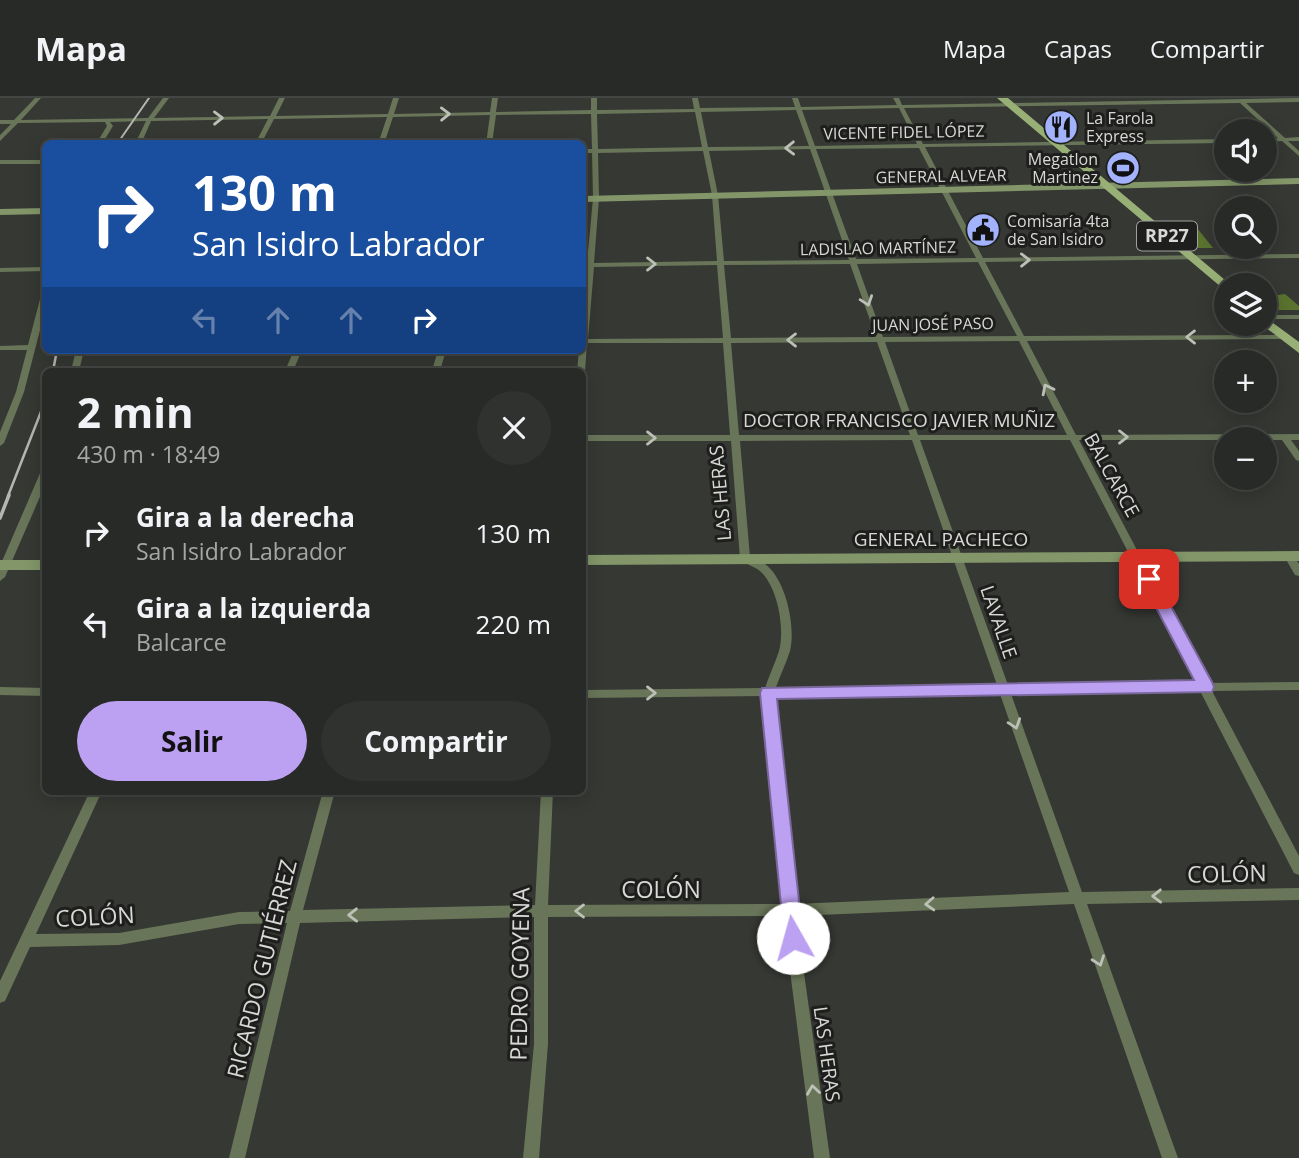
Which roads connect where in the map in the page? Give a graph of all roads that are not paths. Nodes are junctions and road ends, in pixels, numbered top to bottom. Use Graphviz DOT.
graph roads {
  1 [pos="38,98"];
  2 [pos="166,98"];
  3 [pos="282,98"];
  4 [pos="396,98"];
  5 [pos="495,98"];
  6 [pos="594,98"];
  7 [pos="695,98"];
  8 [pos="1026,98"];
  9 [pos="1240,99"];
  10 [pos="1299,100"];
  11 [pos="1005,101"];
  12 [pos="898,102"];
  13 [pos="797,103"];
  14 [pos="1020,104"];
  15 [pos="697,110"];
  16 [pos="594,112"];
  17 [pos="493,113"];
  18 [pos="390,115"];
  19 [pos="271,117"];
  20 [pos="149,120"];
  21 [pos="107,121"];
  22 [pos="0,122"];
  23 [pos="16,122"];
  24 [pos="0,139"];
  25 [pos="1277,139"];
  26 [pos="1283,139"];
  27 [pos="1299,139"];
  28 [pos="101,140"];
  29 [pos="140,140"];
  30 [pos="260,140"];
  31 [pos="382,140"];
  32 [pos="490,140"];
  33 [pos="1214,141"];
  34 [pos="1055,143"];
  35 [pos="921,145"];
  36 [pos="813,148"];
  37 [pos="704,150"];
  38 [pos="586,151"];
  39 [pos="596,151"];
  40 [pos="1299,154"];
  41 [pos="0,162"];
  42 [pos="42,162"];
  43 [pos="1299,181"];
  44 [pos="1107,186"];
  45 [pos="944,190"];
  46 [pos="829,193"];
  47 [pos="715,195"];
  48 [pos="596,198"];
  49 [pos="586,199"];
  50 [pos="42,211"];
  51 [pos="0,212"];
  52 [pos="1299,256"];
  53 [pos="1193,258"];
  54 [pos="979,260"];
  55 [pos="854,262"];
  56 [pos="722,264"];
  57 [pos="587,265"];
  58 [pos="42,269"];
  59 [pos="0,270"];
  60 [pos="1214,277"];
  61 [pos="586,284"];
  62 [pos="42,306"];
  63 [pos="1299,317"];
  64 [pos="1277,318"];
  65 [pos="1277,330"];
  66 [pos="1020,337"];
  67 [pos="1284,337"];
  68 [pos="881,339"];
  69 [pos="728,340"];
  70 [pos="586,341"];
  71 [pos="32,347"];
  72 [pos="0,348"];
  73 [pos="1299,349"];
  74 [pos="915,436"];
  75 [pos="1285,437"];
  76 [pos="1299,437"];
  77 [pos="586,438"];
  78 [pos="734,438"];
  79 [pos="1071,438"];
  80 [pos="0,443"];
  81 [pos="1299,458"];
  82 [pos="42,480"];
  83 [pos="1294,556"];
  84 [pos="1137,557"];
  85 [pos="958,558"];
  86 [pos="746,559"];
  87 [pos="586,561"];
  88 [pos="42,565"];
  89 [pos="2,569"];
  90 [pos="1299,572"];
  91 [pos="1299,686"];
  92 [pos="1206,687"];
  93 [pos="1004,690"];
  94 [pos="0,691"];
  95 [pos="42,692"];
  96 [pos="768,693"];
  97 [pos="586,694"];
  98 [pos="94,795"];
  99 [pos="328,795"];
  100 [pos="547,795"];
  101 [pos="1299,869"];
  102 [pos="1299,894"];
  103 [pos="1076,898"];
  104 [pos="541,911"];
  105 [pos="789,911"];
  106 [pos="295,916"];
  107 [pos="25,941"];
  108 [pos="0,996"];
  109 [pos="237,1158"];
  110 [pos="531,1158"];
  111 [pos="822,1158"];
  112 [pos="1170,1158"];
  1 -- 23 [label="street"];
  2 -- 20 [label="street"];
  3 -- 19 [label="street"];
  4 -- 18 [label="street"];
  5 -- 17 [label="street"];
  6 -- 16 [label="street"];
  7 -- 15 [label="street, LAS HERAS"];
  8 -- 14 [label="street"];
  9 -- 10 [label="street"];
  9 -- 14 [label="street"];
  9 -- 26 [label="street"];
  11 -- 12 [label="street"];
  11 -- 14 [label="street"];
  11 -- 34 [label="main road, RP27"];
  12 -- 13 [label="street"];
  12 -- 35 [label="street, BALCARCE"];
  13 -- 15 [label="street"];
  13 -- 36 [label="street, LAVALLE"];
  15 -- 16 [label="street"];
  15 -- 37 [label="street, LAS HERAS"];
  16 -- 17 [label="street"];
  16 -- 39 [label="street"];
  18 -- 17 [label="street, one-way"];
  17 -- 32 [label="street"];
  18 -- 19 [label="street"];
  18 -- 31 [label="street"];
  20 -- 19 [label="street, one-way"];
  19 -- 30 [label="street"];
  20 -- 21 [label="street"];
  20 -- 29 [label="street"];
  21 -- 23 [label="street"];
  21 -- 28 [label="street"];
  22 -- 23 [label="street"];
  23 -- 24 [label="street"];
  25 -- 26 [label="street"];
  26 -- 27 [label="street"];
  26 -- 40 [label="street"];
  33 -- 34 [label="street, VICENTE FIDEL LÓPEZ"];
  34 -- 35 [label="street, VICENTE FIDEL LÓPEZ"];
  34 -- 44 [label="main road, RP27"];
  35 -- 36 [label="street, VICENTE FIDEL LÓPEZ"];
  35 -- 45 [label="street, BALCARCE"];
  36 -- 37 [label="street, VICENTE FIDEL LÓPEZ, one-way"];
  36 -- 46 [label="street, LAVALLE"];
  37 -- 39 [label="street, VICENTE FIDEL LÓPEZ"];
  37 -- 47 [label="street, LAS HERAS"];
  38 -- 39 [label="street, VICENTE FIDEL LÓPEZ"];
  39 -- 48 [label="street"];
  41 -- 42 [label="street"];
  43 -- 44 [label="street, GENERAL ALVEAR"];
  44 -- 45 [label="street, GENERAL ALVEAR"];
  44 -- 53 [label="main road, RP27"];
  45 -- 46 [label="street, GENERAL ALVEAR"];
  45 -- 54 [label="street, BALCARCE"];
  46 -- 47 [label="street, GENERAL ALVEAR"];
  46 -- 55 [label="street, LAVALLE"];
  47 -- 48 [label="street, GENERAL ALVEAR"];
  47 -- 56 [label="street, LAS HERAS"];
  48 -- 49 [label="street, GENERAL ALVEAR"];
  48 -- 57 [label="street"];
  50 -- 51 [label="street"];
  52 -- 53 [label="street, LADISLAO MARTÍNEZ"];
  54 -- 53 [label="street, LADISLAO MARTÍNEZ, one-way"];
  53 -- 60 [label="main road, RP27"];
  54 -- 55 [label="street, LADISLAO MARTÍNEZ"];
  54 -- 66 [label="street, BALCARCE"];
  55 -- 56 [label="street, LADISLAO MARTÍNEZ"];
  55 -- 68 [label="street, LAVALLE, one-way"];
  57 -- 56 [label="street, LADISLAO MARTÍNEZ, one-way"];
  56 -- 69 [label="street, LAS HERAS"];
  57 -- 61 [label="street"];
  58 -- 59 [label="street"];
  62 -- 71 [label="street"];
  63 -- 64 [label="street"];
  65 -- 67 [label="main road"];
  67 -- 66 [label="street, JUAN JOSÉ PASO, one-way"];
  66 -- 68 [label="street, JUAN JOSÉ PASO"];
  79 -- 66 [label="street, BALCARCE, one-way"];
  67 -- 73 [label="main road"];
  68 -- 69 [label="street, JUAN JOSÉ PASO, one-way"];
  68 -- 74 [label="street, LAVALLE"];
  69 -- 70 [label="street, JUAN JOSÉ PASO"];
  69 -- 78 [label="street, LAS HERAS"];
  71 -- 72 [label="street"];
  71 -- 80 [label="street"];
  74 -- 78 [label="street, DOCTOR FRANCISCO JAVIER MUÑIZ"];
  74 -- 79 [label="street, DOCTOR FRANCISCO JAVIER MUÑIZ"];
  74 -- 85 [label="street, LAVALLE"];
  75 -- 76 [label="street, DOCTOR FRANCISCO JAVIER MUÑIZ"];
  79 -- 75 [label="street, DOCTOR FRANCISCO JAVIER MUÑIZ, one-way"];
  75 -- 81 [label="street"];
  77 -- 78 [label="street, DOCTOR FRANCISCO JAVIER MUÑIZ, one-way"];
  78 -- 86 [label="street, LAS HERAS"];
  79 -- 84 [label="street, BALCARCE"];
  82 -- 89 [label="street"];
  83 -- 84 [label="street, GENERAL PACHECO"];
  83 -- 90 [label="street"];
  84 -- 85 [label="street, GENERAL PACHECO"];
  84 -- 92 [label="street, BALCARCE"];
  85 -- 86 [label="street, GENERAL PACHECO"];
  85 -- 93 [label="street, LAVALLE"];
  86 -- 87 [label="street, GENERAL PACHECO"];
  86 -- 96 [label="street, LAS HERAS"];
  88 -- 89 [label="street"];
  91 -- 92 [label="street"];
  92 -- 93 [label="street"];
  92 -- 101 [label="street, BALCARCE"];
  93 -- 96 [label="street"];
  93 -- 103 [label="street, LAVALLE, one-way"];
  94 -- 95 [label="street"];
  97 -- 96 [label="street, one-way"];
  96 -- 105 [label="street, LAS HERAS"];
  98 -- 107 [label="street"];
  99 -- 106 [label="street, RICARDO GUTIÉRREZ"];
  100 -- 104 [label="street, PEDRO GOYENA"];
  102 -- 103 [label="street, COLÓN, one-way"];
  103 -- 105 [label="street, COLÓN, one-way"];
  103 -- 112 [label="street, LAVALLE, one-way"];
  105 -- 104 [label="street, COLÓN, one-way"];
  104 -- 106 [label="street, COLÓN, one-way"];
  104 -- 110 [label="street, PEDRO GOYENA"];
  111 -- 105 [label="street, LAS HERAS, one-way"];
  106 -- 107 [label="street, COLÓN"];
  106 -- 109 [label="street, RICARDO GUTIÉRREZ"];
  107 -- 108 [label="street"];
}
